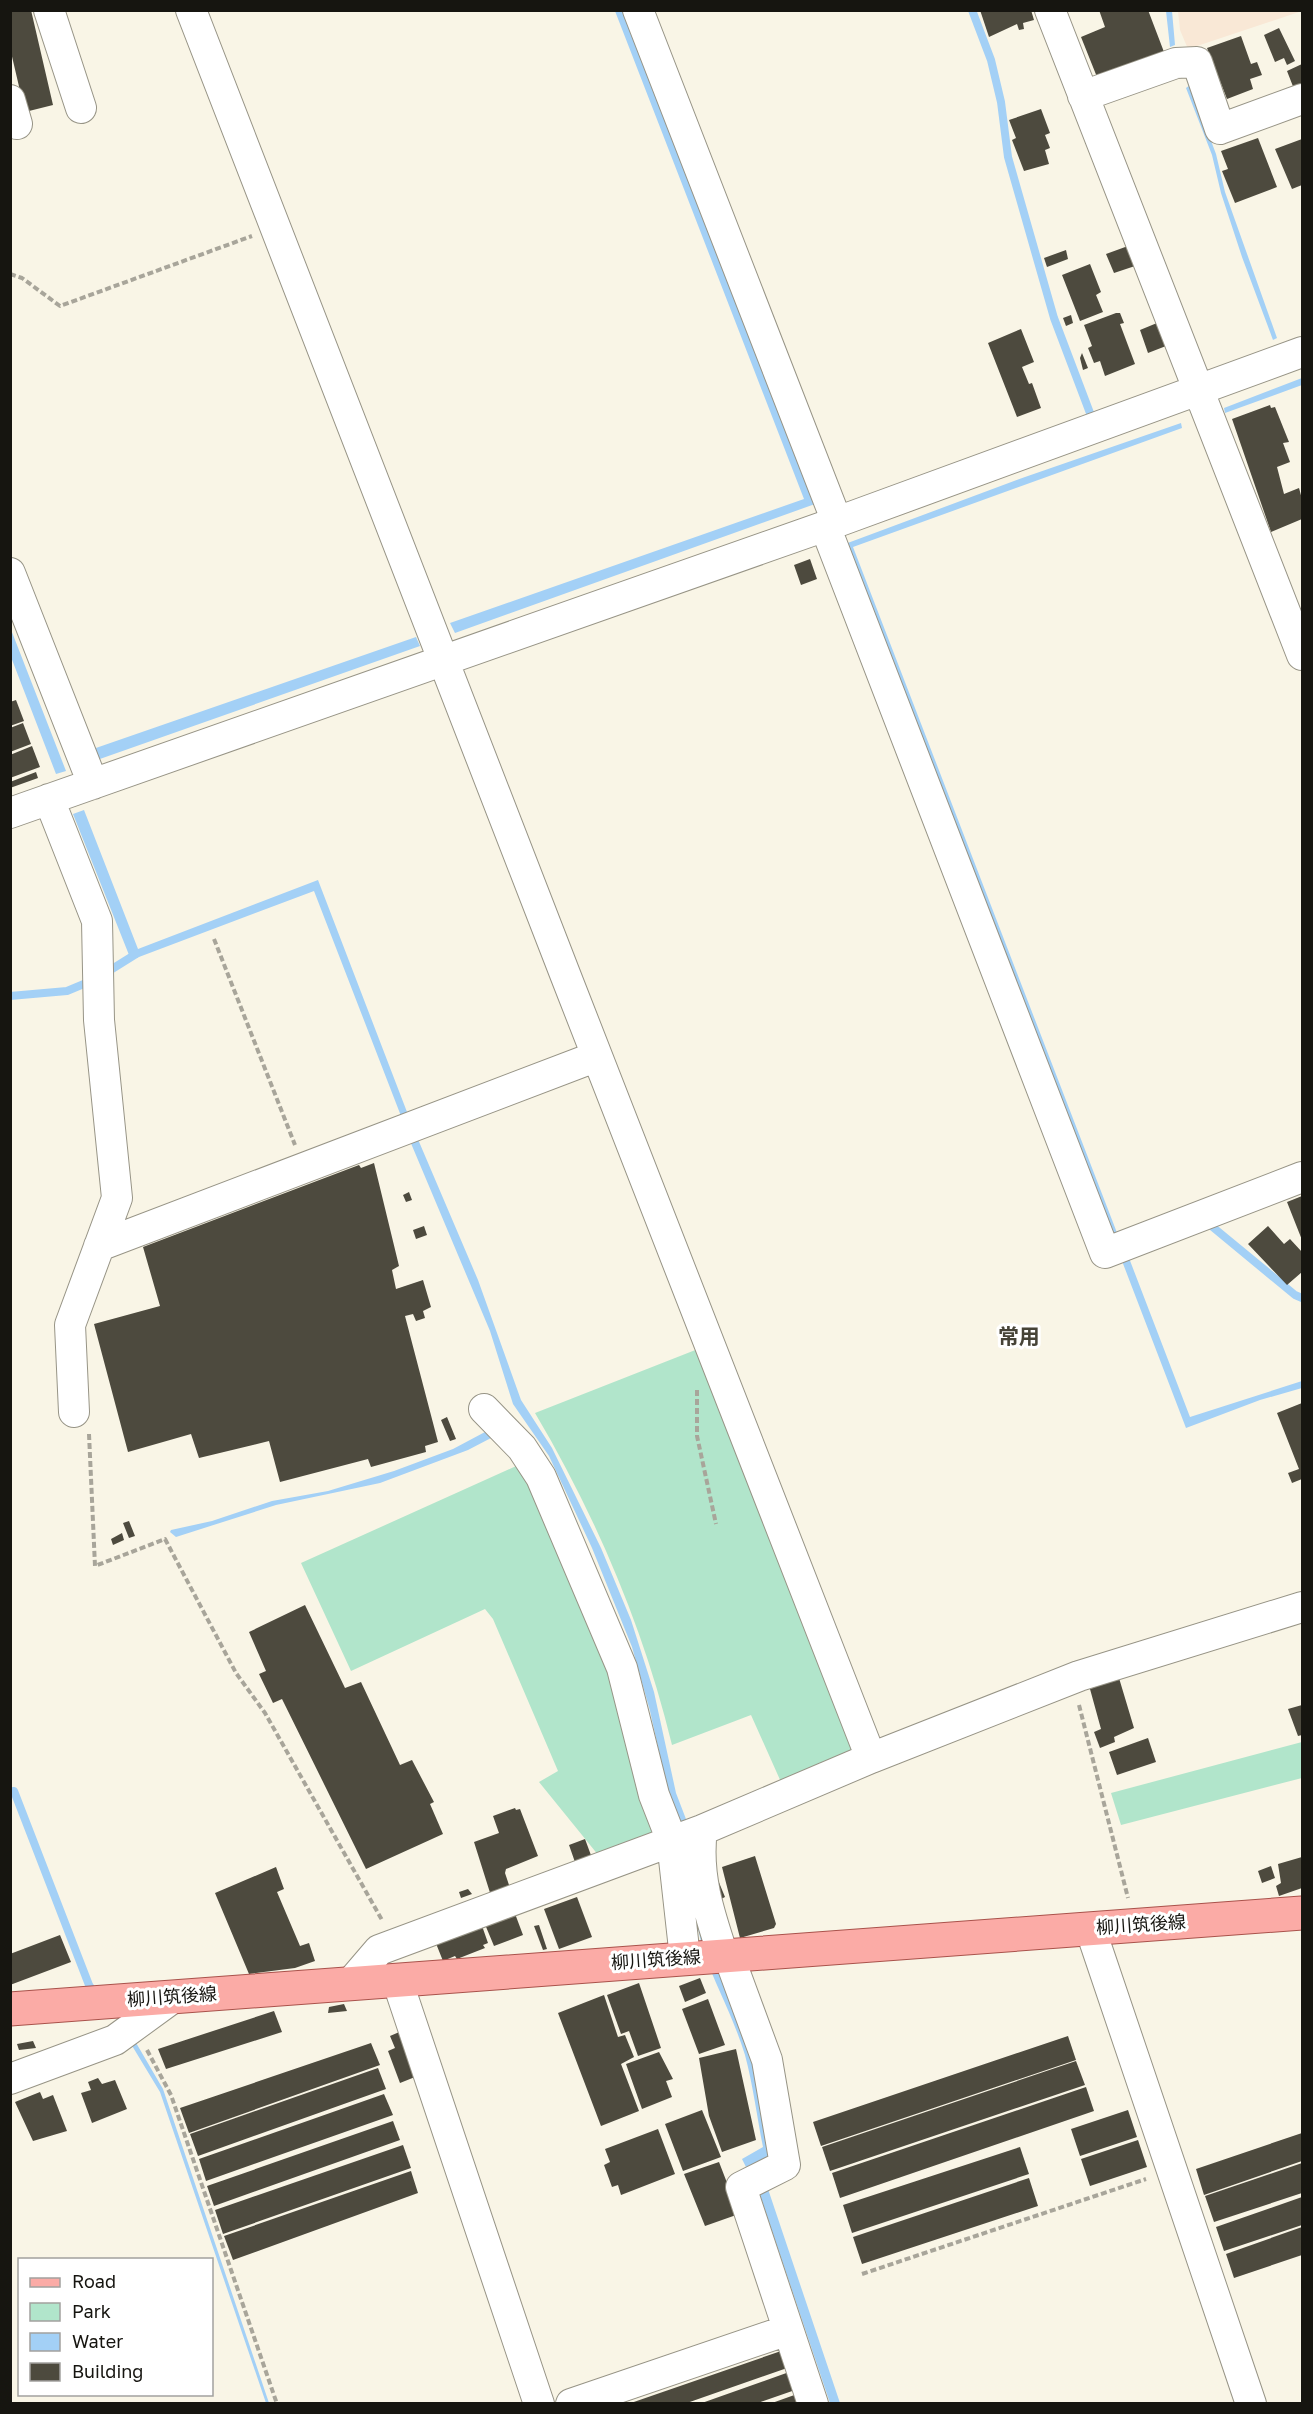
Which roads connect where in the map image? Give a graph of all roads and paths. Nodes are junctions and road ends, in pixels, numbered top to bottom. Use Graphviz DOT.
graph roads {
  1 [pos="50,10"];
  2 [pos="191,10"];
  3 [pos="638,10"];
  4 [pos="1050,10"];
  5 [pos="1083,96"];
  6 [pos="1302,99"];
  7 [pos="81,108"];
  8 [pos="276,228"];
  9 [pos="10,274"];
  10 [pos="1302,352"];
  11 [pos="1199,391"];
  12 [pos="831,524"];
  13 [pos="10,573"];
  14 [pos="1302,655"];
  15 [pos="444,660"];
  16 [pos="93,784"];
  17 [pos="49,799"];
  18 [pos="10,813"];
  19 [pos="214,939"];
  20 [pos="595,1057"];
  21 [pos="304,1168"];
  22 [pos="1302,1177"];
  23 [pos="99,1246"];
  24 [pos="698,1381"];
  25 [pos="74,1407"];
  26 [pos="484,1409"];
  27 [pos="716,1524"];
  28 [pos="1302,1607"];
  29 [pos="1072,1678"];
  30 [pos="871,1758"];
  31 [pos="702,1830"];
  32 [pos="672,1841"];
  33 [pos="1302,1913"];
  34 [pos="1135,1925"];
  35 [pos="1090,1928"];
  36 [pos="387,1930"];
  37 [pos="726,1954"];
  38 [pos="685,1958"];
  39 [pos="397,1980"];
  40 [pos="349,1985"];
  41 [pos="174,1997"];
  42 [pos="10,2009"];
  43 [pos="145,2045"];
  44 [pos="10,2079"];
  45 [pos="1172,2170"];
  46 [pos="862,2274"];
  47 [pos="788,2330"];
  48 [pos="277,2403"];
  49 [pos="539,2403"];
  50 [pos="571,2403"];
  51 [pos="813,2403"];
  52 [pos="1251,2403"];
  1 -- 7 [label="street"];
  2 -- 8 [label="street"];
  3 -- 12 [label="street"];
  4 -- 5 [label="street"];
  5 -- 6 [label="street"];
  5 -- 11 [label="street"];
  8 -- 9 [label="path"];
  8 -- 15 [label="street"];
  10 -- 11 [label="street"];
  11 -- 12 [label="street"];
  11 -- 14 [label="street"];
  12 -- 15 [label="street"];
  12 -- 22 [label="street"];
  13 -- 16 [label="street"];
  15 -- 16 [label="street"];
  15 -- 20 [label="street"];
  16 -- 17 [label="street"];
  17 -- 18 [label="street"];
  17 -- 23 [label="street"];
  19 -- 21 [label="path"];
  20 -- 21 [label="street"];
  20 -- 30 [label="street"];
  21 -- 23 [label="street"];
  23 -- 25 [label="street"];
  24 -- 27 [label="path"];
  25 -- 36 [label="path"];
  26 -- 32 [label="street"];
  28 -- 29 [label="street"];
  29 -- 30 [label="street"];
  29 -- 34 [label="path"];
  30 -- 31 [label="street"];
  31 -- 32 [label="street"];
  31 -- 37 [label="street"];
  32 -- 38 [label="street"];
  32 -- 40 [label="street"];
  33 -- 34 [label="main road, 柳川筑後線"];
  34 -- 35 [label="main road, 柳川筑後線"];
  35 -- 37 [label="main road, 柳川筑後線"];
  35 -- 45 [label="street"];
  37 -- 38 [label="main road, 柳川筑後線"];
  37 -- 47 [label="street"];
  38 -- 39 [label="main road, 柳川筑後線"];
  39 -- 40 [label="main road, 柳川筑後線"];
  39 -- 49 [label="street"];
  40 -- 41 [label="main road, 柳川筑後線"];
  41 -- 42 [label="main road, 柳川筑後線"];
  41 -- 44 [label="street"];
  43 -- 48 [label="path"];
  45 -- 46 [label="path"];
  45 -- 52 [label="street"];
  47 -- 50 [label="street"];
  47 -- 51 [label="street"];
}
